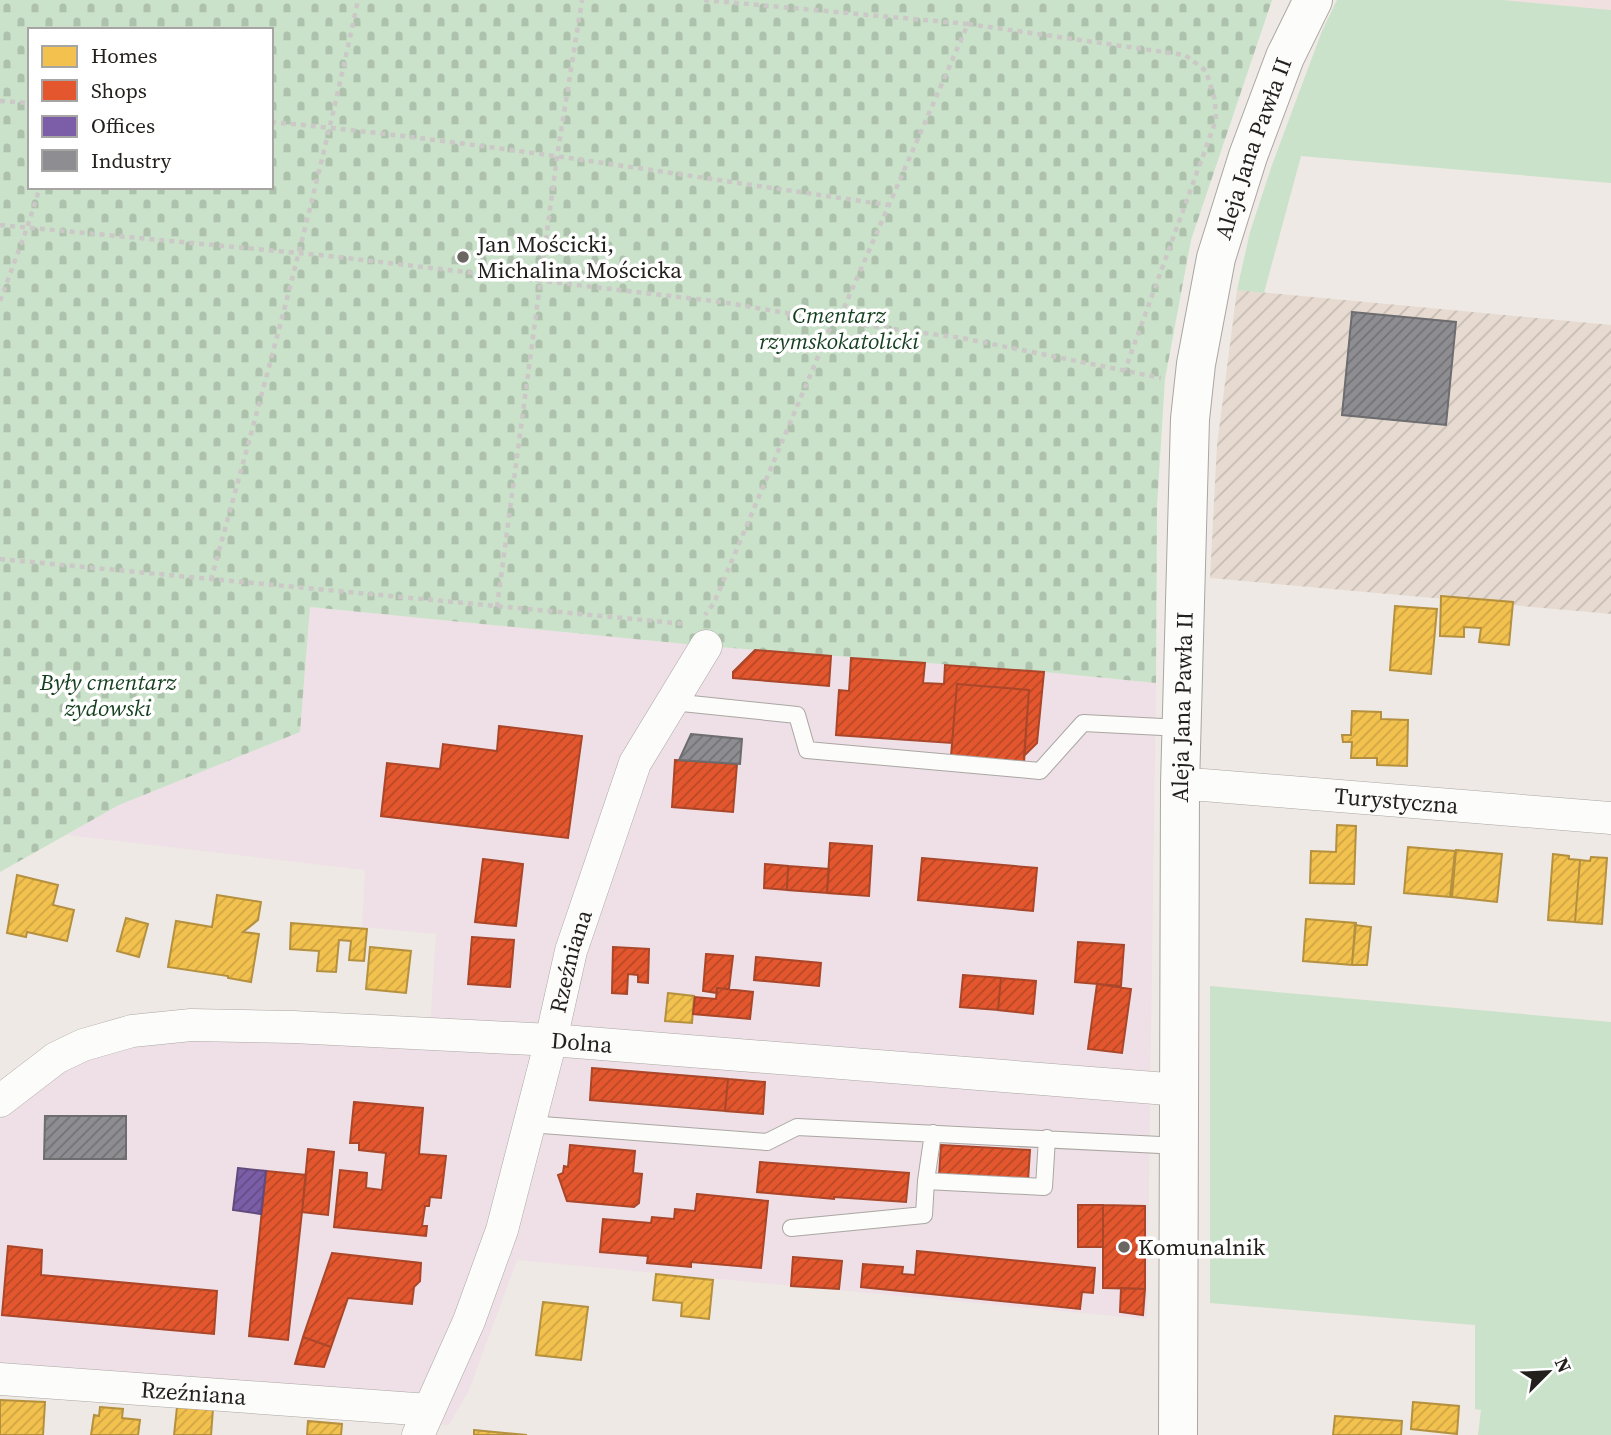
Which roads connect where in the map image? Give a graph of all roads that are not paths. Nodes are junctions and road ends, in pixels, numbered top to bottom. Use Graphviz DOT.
graph roads {
  1 [pos="1313,0"];
  2 [pos="701,629"];
  3 [pos="672,702"];
  4 [pos="1182,728"];
  5 [pos="1180,785"];
  6 [pos="1611,818"];
  7 [pos="551,1040"];
  8 [pos="1180,1090"];
  9 [pos="0,1101"];
  10 [pos="529,1124"];
  11 [pos="933,1133"];
  12 [pos="1047,1138"];
  13 [pos="1180,1146"];
  14 [pos="926,1181"];
  15 [pos="791,1228"];
  16 [pos="0,1379"];
  17 [pos="424,1422"];
  18 [pos="1178,1435"];
  1 -- 4 [label="street, Aleja Jana Pawła II"];
  2 -- 3 [label="street, Rzeźniana"];
  3 -- 4 [label="lane"];
  3 -- 7 [label="street, Rzeźniana"];
  4 -- 5 [label="street, Aleja Jana Pawła II"];
  5 -- 6 [label="street, Turystyczna"];
  5 -- 8 [label="street, Aleja Jana Pawła II"];
  7 -- 8 [label="street, Dolna"];
  7 -- 9 [label="street, Dolna"];
  7 -- 10 [label="street, Rzeźniana"];
  8 -- 13 [label="street, Aleja Jana Pawła II"];
  10 -- 11 [label="lane"];
  10 -- 17 [label="street, Rzeźniana"];
  11 -- 12 [label="lane"];
  11 -- 14 [label="lane"];
  12 -- 13 [label="lane"];
  12 -- 14 [label="lane"];
  13 -- 18 [label="street, Aleja Jana Pawła II"];
  14 -- 15 [label="lane"];
  16 -- 17 [label="street, Rzeźniana"];
}
